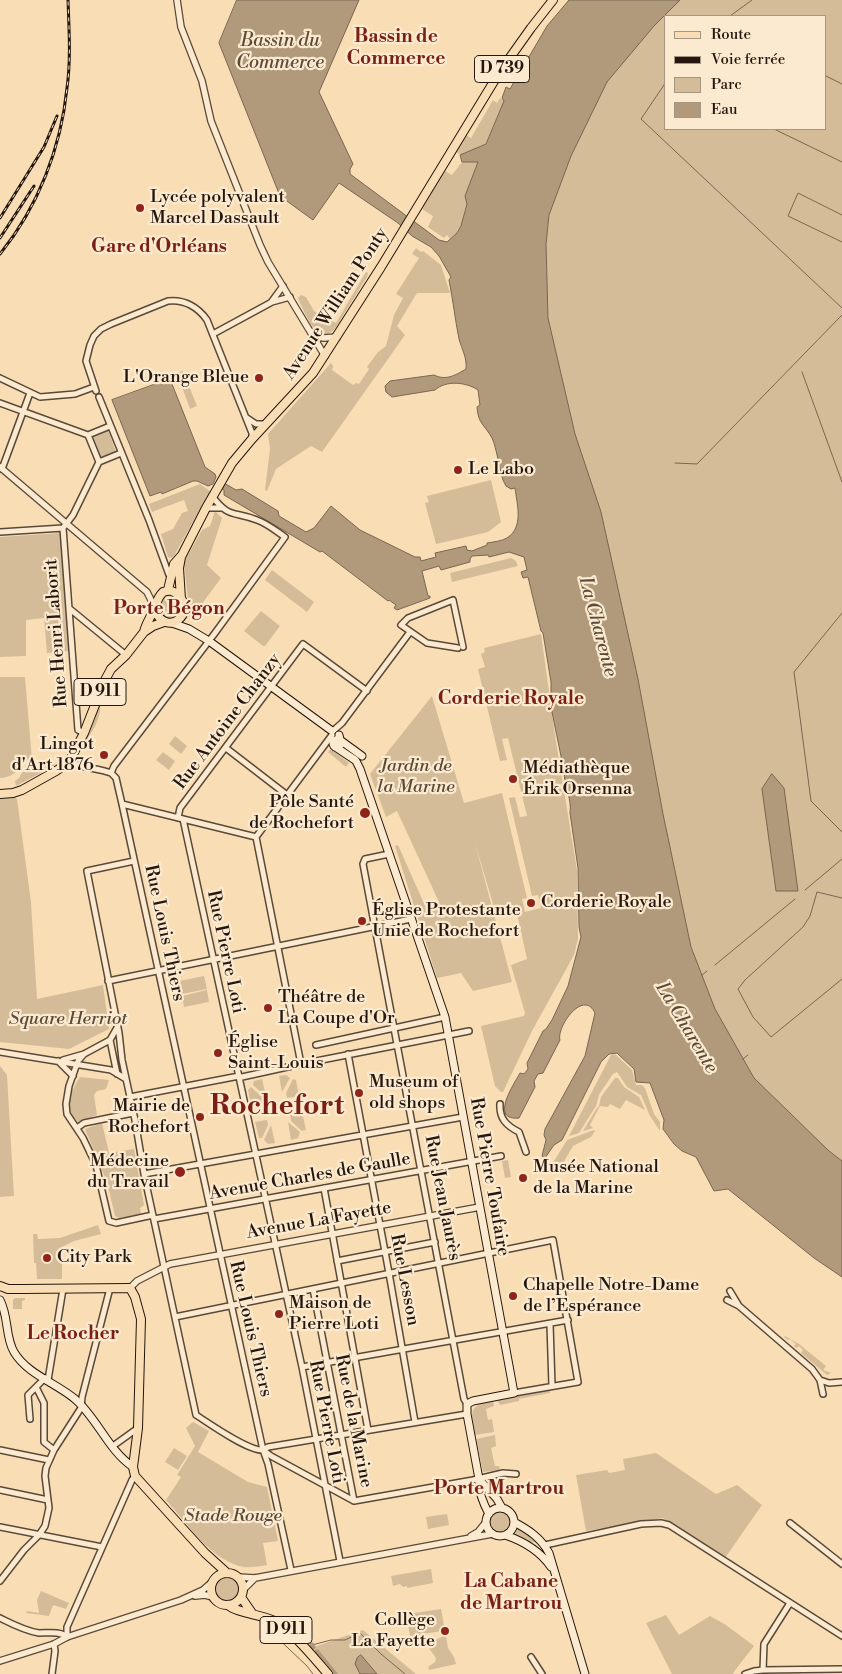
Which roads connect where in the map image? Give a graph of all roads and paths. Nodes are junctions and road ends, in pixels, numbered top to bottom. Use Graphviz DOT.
graph roads {
  1 [pos="177,0"];
  2 [pos="553,0"];
  3 [pos="283,286"];
  4 [pos="290,297"];
  5 [pos="272,302"];
  6 [pos="213,334"];
  7 [pos="313,336"];
  8 [pos="337,337"];
  9 [pos="324,356"];
  10 [pos="0,378"];
  11 [pos="96,391"];
  12 [pos="30,393"];
  13 [pos="0,403"];
  14 [pos="23,412"];
  15 [pos="246,418"];
  16 [pos="110,426"];
  17 [pos="261,426"];
  18 [pos="88,435"];
  19 [pos="252,436"];
  20 [pos="121,453"];
  21 [pos="99,462"];
  22 [pos="1,468"];
  23 [pos="213,495"];
  24 [pos="206,508"];
  25 [pos="221,508"];
  26 [pos="65,525"];
  27 [pos="0,532"];
  28 [pos="182,555"];
  29 [pos="163,556"];
  30 [pos="174,564"];
  31 [pos="171,576"];
  32 [pos="181,588"];
  33 [pos="147,592"];
  34 [pos="164,592"];
  35 [pos="181,599"];
  36 [pos="154,608"];
  37 [pos="70,609"];
  38 [pos="183,615"];
  39 [pos="168,623"];
  40 [pos="189,629"];
  41 [pos="144,632"];
  42 [pos="410,632"];
  43 [pos="208,641"];
  44 [pos="126,655"];
  45 [pos="271,688"];
  46 [pos="367,691"];
  47 [pos="84,734"];
  48 [pos="335,737"];
  49 [pos="226,748"];
  50 [pos="323,748"];
  51 [pos="69,762"];
  52 [pos="110,772"];
  53 [pos="0,794"];
  54 [pos="287,795"];
  55 [pos="122,804"];
  56 [pos="180,818"];
  57 [pos="256,837"];
  58 [pos="389,854"];
  59 [pos="134,861"];
  60 [pos="411,920"];
  61 [pos="375,927"];
  62 [pos="277,947"];
  63 [pos="213,960"];
  64 [pos="158,971"];
  65 [pos="108,981"];
  66 [pos="445,1017"];
  67 [pos="118,1026"];
  68 [pos="394,1028"];
  69 [pos="469,1031"];
  70 [pos="449,1035"];
  71 [pos="110,1040"];
  72 [pos="316,1045"];
  73 [pos="398,1045"];
  74 [pos="0,1052"];
  75 [pos="84,1054"];
  76 [pos="348,1054"];
  77 [pos="122,1060"];
  78 [pos="57,1061"];
  79 [pos="77,1064"];
  80 [pos="301,1064"];
  81 [pos="114,1068"];
  82 [pos="73,1076"];
  83 [pos="239,1076"];
  84 [pos="126,1079"];
  85 [pos="183,1086"];
  86 [pos="130,1097"];
  87 [pos="500,1104"];
  88 [pos="133,1113"];
  89 [pos="463,1117"];
  90 [pos="413,1126"];
  91 [pos="77,1128"];
  92 [pos="363,1135"];
  93 [pos="526,1152"];
  94 [pos="256,1154"];
  95 [pos="501,1156"];
  96 [pos="471,1161"];
  97 [pos="200,1164"];
  98 [pos="421,1170"];
  99 [pos="144,1174"];
  100 [pos="372,1179"];
  101 [pos="324,1188"];
  102 [pos="265,1199"];
  103 [pos="480,1207"];
  104 [pos="210,1209"];
  105 [pos="430,1216"];
  106 [pos="153,1217"];
  107 [pos="380,1225"];
  108 [pos="332,1234"];
  109 [pos="435,1242"];
  110 [pos="274,1245"];
  111 [pos="385,1252"];
  112 [pos="488,1252"];
  113 [pos="220,1255"];
  114 [pos="337,1261"];
  115 [pos="438,1263"];
  116 [pos="164,1266"];
  117 [pos="390,1273"];
  118 [pos="341,1283"];
  119 [pos="0,1286"];
  120 [pos="110,1288"];
  121 [pos="130,1288"];
  122 [pos="63,1289"];
  123 [pos="312,1289"];
  124 [pos="730,1291"];
  125 [pos="286,1294"];
  126 [pos="0,1300"];
  127 [pos="727,1300"];
  128 [pos="231,1305"];
  129 [pos="738,1306"];
  130 [pos="175,1317"];
  131 [pos="568,1320"];
  132 [pos="550,1324"];
  133 [pos="503,1332"];
  134 [pos="453,1341"];
  135 [pos="403,1349"];
  136 [pos="356,1358"];
  137 [pos="327,1363"];
  138 [pos="302,1367"];
  139 [pos="46,1379"];
  140 [pos="820,1380"];
  141 [pos="842,1382"];
  142 [pos="552,1386"];
  143 [pos="36,1387"];
  144 [pos="514,1393"];
  145 [pos="823,1394"];
  146 [pos="81,1404"];
  147 [pos="467,1404"];
  148 [pos="466,1414"];
  149 [pos="30,1419"];
  150 [pos="415,1422"];
  151 [pos="138,1428"];
  152 [pos="368,1430"];
  153 [pos="341,1435"];
  154 [pos="316,1439"];
  155 [pos="113,1446"];
  156 [pos="0,1450"];
  157 [pos="54,1450"];
  158 [pos="263,1450"];
  159 [pos="49,1460"];
  160 [pos="133,1467"];
  161 [pos="516,1474"];
  162 [pos="135,1476"];
  163 [pos="478,1478"];
  164 [pos="326,1486"];
  165 [pos="0,1490"];
  166 [pos="48,1500"];
  167 [pos="354,1501"];
  168 [pos="502,1508"];
  169 [pos="488,1514"];
  170 [pos="486,1522"];
  171 [pos="514,1522"];
  172 [pos="790,1523"];
  173 [pos="0,1527"];
  174 [pos="492,1534"];
  175 [pos="39,1535"];
  176 [pos="505,1536"];
  177 [pos="460,1540"];
  178 [pos="524,1543"];
  179 [pos="545,1545"];
  180 [pos="102,1547"];
  181 [pos="205,1553"];
  182 [pos="340,1561"];
  183 [pos="842,1564"];
  184 [pos="290,1570"];
  185 [pos="227,1573"];
  186 [pos="554,1574"];
  187 [pos="238,1577"];
  188 [pos="254,1578"];
  189 [pos="214,1580"];
  190 [pos="0,1581"];
  191 [pos="242,1593"];
  192 [pos="213,1597"];
  193 [pos="181,1600"];
  194 [pos="790,1603"];
  195 [pos="228,1605"];
  196 [pos="252,1613"];
  197 [pos="0,1618"];
  198 [pos="842,1636"];
  199 [pos="67,1638"];
  200 [pos="54,1644"];
  201 [pos="531,1658"];
  202 [pos="0,1661"];
  203 [pos="842,1669"];
  204 [pos="761,1672"];
  205 [pos="806,1672"];
  206 [pos="52,1674"];
  207 [pos="328,1674"];
  208 [pos="542,1674"];
  209 [pos="585,1674"];
  210 [pos="745,1674"];
  1 -- 3 [label="street"];
  2 -- 8 [label="main road, Avenue William Ponty / D 739"];
  3 -- 4 [label="street"];
  3 -- 5 [label="street"];
  4 -- 5 [label="street"];
  4 -- 7 [label="street"];
  5 -- 6 [label="street"];
  6 -- 11 [label="street"];
  6 -- 15 [label="street"];
  7 -- 8 [label="street"];
  7 -- 9 [label="street"];
  8 -- 9 [label="main road, Avenue William Ponty"];
  9 -- 17 [label="main road, Avenue William Ponty"];
  10 -- 12 [label="street"];
  11 -- 12 [label="street"];
  11 -- 16 [label="street"];
  12 -- 14 [label="street"];
  13 -- 14 [label="street"];
  14 -- 18 [label="street"];
  14 -- 22 [label="street"];
  15 -- 17 [label="street"];
  15 -- 19 [label="street"];
  16 -- 18 [label="street"];
  16 -- 20 [label="street"];
  17 -- 19 [label="main road, Avenue William Ponty"];
  18 -- 21 [label="street"];
  19 -- 23 [label="main road, Avenue William Ponty"];
  20 -- 21 [label="street"];
  20 -- 29 [label="street"];
  21 -- 26 [label="street"];
  22 -- 26 [label="street"];
  23 -- 24 [label="main road"];
  23 -- 25 [label="street"];
  24 -- 25 [label="street"];
  24 -- 28 [label="main road"];
  25 -- 43 [label="street"];
  26 -- 27 [label="street"];
  26 -- 33 [label="street"];
  26 -- 37 [label="street, Rue Henri Laborit"];
  28 -- 30 [label="main road"];
  28 -- 32 [label="main road"];
  29 -- 30 [label="street"];
  29 -- 31 [label="street"];
  30 -- 31 [label="main road"];
  30 -- 32 [label="street"];
  31 -- 34 [label="main road"];
  32 -- 35 [label="main road"];
  33 -- 34 [label="street"];
  33 -- 36 [label="street"];
  34 -- 35 [label="main road"];
  34 -- 36 [label="main road"];
  35 -- 38 [label="main road"];
  36 -- 39 [label="main road"];
  36 -- 41 [label="main road, D 911"];
  37 -- 44 [label="street"];
  37 -- 47 [label="street, Rue Henri Laborit"];
  38 -- 39 [label="main road"];
  38 -- 40 [label="main road"];
  39 -- 40 [label="main road"];
  39 -- 41 [label="main road, D 911"];
  40 -- 43 [label="main road"];
  41 -- 44 [label="main road, D 911"];
  42 -- 42 [label="street"];
  42 -- 46 [label="street"];
  43 -- 45 [label="main road"];
  43 -- 52 [label="street"];
  44 -- 47 [label="main road, D 911"];
  45 -- 46 [label="street, Rue Antoine Chanzy"];
  45 -- 48 [label="main road"];
  45 -- 49 [label="street, Rue Antoine Chanzy"];
  46 -- 48 [label="street"];
  47 -- 51 [label="main road, D 911"];
  48 -- 50 [label="street"];
  48 -- 50 [label="street"];
  48 -- 58 [label="main road, Rue Pierre Toufaire"];
  49 -- 54 [label="street"];
  49 -- 56 [label="street, Rue Antoine Chanzy"];
  50 -- 54 [label="street"];
  51 -- 52 [label="street"];
  51 -- 53 [label="main road, D 911"];
  52 -- 55 [label="street, Rue Louis Thiers"];
  54 -- 57 [label="street"];
  55 -- 56 [label="street"];
  55 -- 59 [label="street, Rue Louis Thiers"];
  56 -- 57 [label="street"];
  56 -- 63 [label="street, Rue Pierre Loti"];
  57 -- 62 [label="street"];
  58 -- 60 [label="main road, Rue Pierre Toufaire"];
  58 -- 61 [label="street, Rue Jean Jaurès"];
  59 -- 64 [label="street, Rue Louis Thiers"];
  59 -- 65 [label="street"];
  60 -- 61 [label="street"];
  60 -- 66 [label="main road, Rue Pierre Toufaire"];
  61 -- 62 [label="street"];
  61 -- 68 [label="street, Rue Jean Jaurès"];
  62 -- 63 [label="street"];
  62 -- 80 [label="street"];
  63 -- 64 [label="street"];
  63 -- 83 [label="street, Rue Pierre Loti"];
  64 -- 65 [label="street"];
  64 -- 85 [label="street, Rue Louis Thiers"];
  65 -- 67 [label="street"];
  66 -- 68 [label="street"];
  66 -- 70 [label="main road, Rue Pierre Toufaire"];
  67 -- 71 [label="street"];
  67 -- 77 [label="street"];
  68 -- 72 [label="street"];
  68 -- 73 [label="street, Rue Jean Jaurès"];
  69 -- 70 [label="street"];
  70 -- 73 [label="street"];
  70 -- 89 [label="main road, Rue Pierre Toufaire"];
  71 -- 75 [label="street"];
  71 -- 77 [label="street"];
  71 -- 81 [label="street"];
  73 -- 76 [label="street"];
  73 -- 90 [label="street, Rue Jean Jaurès"];
  74 -- 78 [label="street"];
  75 -- 78 [label="street"];
  75 -- 79 [label="street"];
  76 -- 80 [label="street"];
  76 -- 92 [label="street, Rue Lesson"];
  77 -- 81 [label="street"];
  77 -- 84 [label="street"];
  78 -- 79 [label="street"];
  78 -- 82 [label="street"];
  79 -- 81 [label="street"];
  79 -- 82 [label="street"];
  80 -- 83 [label="street"];
  81 -- 84 [label="street"];
  82 -- 91 [label="street"];
  83 -- 85 [label="street"];
  83 -- 94 [label="street, Rue Pierre Loti"];
  84 -- 86 [label="street"];
  85 -- 86 [label="street"];
  85 -- 97 [label="street, Rue Louis Thiers"];
  86 -- 88 [label="street"];
  87 -- 93 [label="street"];
  88 -- 91 [label="street"];
  88 -- 99 [label="street"];
  89 -- 90 [label="street"];
  89 -- 96 [label="main road, Rue Pierre Toufaire"];
  90 -- 92 [label="street"];
  90 -- 98 [label="street, Rue Jean Jaurès"];
  91 -- 106 [label="street, Avenue Charles de Gaulle"];
  92 -- 94 [label="street"];
  92 -- 100 [label="street, Rue Lesson"];
  94 -- 97 [label="street"];
  94 -- 102 [label="street, Rue Pierre Loti"];
  95 -- 96 [label="street, Avenue Charles de Gaulle"];
  96 -- 98 [label="street, Avenue Charles de Gaulle"];
  96 -- 103 [label="main road, Rue Pierre Toufaire"];
  97 -- 99 [label="street"];
  97 -- 104 [label="street, Rue Louis Thiers"];
  98 -- 100 [label="street, Avenue Charles de Gaulle"];
  98 -- 105 [label="street, Rue Jean Jaurès"];
  99 -- 106 [label="street"];
  100 -- 101 [label="street, Avenue Charles de Gaulle"];
  100 -- 107 [label="street, Rue Lesson"];
  101 -- 102 [label="street, Avenue Charles de Gaulle"];
  101 -- 108 [label="street"];
  102 -- 104 [label="street, Avenue Charles de Gaulle"];
  102 -- 110 [label="street, Rue Pierre Loti"];
  103 -- 105 [label="street, Avenue La Fayette"];
  103 -- 112 [label="main road, Rue Pierre Toufaire"];
  104 -- 106 [label="street, Avenue Charles de Gaulle"];
  104 -- 113 [label="street, Rue Louis Thiers"];
  105 -- 107 [label="street, Avenue La Fayette"];
  105 -- 109 [label="street, Rue Jean Jaurès"];
  106 -- 116 [label="street"];
  107 -- 108 [label="street, Avenue La Fayette"];
  107 -- 111 [label="street, Rue Lesson"];
  108 -- 110 [label="street, Avenue La Fayette"];
  108 -- 114 [label="street"];
  109 -- 111 [label="street"];
  109 -- 115 [label="street, Rue Jean Jaurès"];
  110 -- 113 [label="street, Avenue La Fayette"];
  110 -- 125 [label="street, Rue Pierre Loti"];
  111 -- 114 [label="street"];
  111 -- 117 [label="street, Rue Lesson"];
  112 -- 115 [label="street"];
  112 -- 131 [label="street"];
  112 -- 133 [label="main road, Rue Pierre Toufaire"];
  113 -- 116 [label="street, Avenue La Fayette"];
  113 -- 128 [label="street, Rue Louis Thiers"];
  114 -- 118 [label="street"];
  115 -- 117 [label="street"];
  115 -- 134 [label="street, Rue Jean Jaurès"];
  116 -- 121 [label="street, Avenue La Fayette"];
  116 -- 130 [label="street"];
  117 -- 118 [label="street"];
  117 -- 135 [label="street, Rue Lesson"];
  118 -- 123 [label="street"];
  118 -- 136 [label="street"];
  119 -- 122 [label="main road"];
  120 -- 121 [label="main road"];
  120 -- 122 [label="main road"];
  120 -- 146 [label="street"];
  121 -- 151 [label="main road"];
  122 -- 139 [label="street"];
  123 -- 125 [label="street"];
  123 -- 137 [label="street, Rue de la Marine"];
  124 -- 129 [label="street"];
  125 -- 128 [label="street"];
  125 -- 138 [label="street, Rue Pierre Loti"];
  126 -- 139 [label="main road"];
  127 -- 129 [label="street"];
  128 -- 130 [label="street"];
  128 -- 158 [label="street, Rue Louis Thiers"];
  129 -- 140 [label="street"];
  130 -- 158 [label="street"];
  131 -- 132 [label="street"];
  131 -- 142 [label="street"];
  132 -- 133 [label="street"];
  132 -- 142 [label="street"];
  133 -- 134 [label="street"];
  133 -- 144 [label="main road, Rue Pierre Toufaire"];
  134 -- 135 [label="street"];
  134 -- 147 [label="street, Rue Jean Jaurès"];
  135 -- 136 [label="street"];
  135 -- 150 [label="street, Rue Lesson"];
  136 -- 137 [label="street"];
  136 -- 152 [label="street"];
  137 -- 138 [label="street"];
  137 -- 153 [label="street, Rue de la Marine"];
  138 -- 154 [label="street, Rue Pierre Loti"];
  139 -- 143 [label="street"];
  139 -- 146 [label="main road"];
  140 -- 141 [label="street"];
  140 -- 145 [label="street"];
  142 -- 144 [label="street"];
  143 -- 149 [label="street"];
  143 -- 157 [label="street"];
  144 -- 147 [label="main road"];
  146 -- 155 [label="main road"];
  146 -- 157 [label="street"];
  147 -- 148 [label="main road, Rue Jean Jaurès"];
  148 -- 150 [label="street"];
  148 -- 163 [label="main road, Rue Jean Jaurès"];
  150 -- 152 [label="street"];
  151 -- 155 [label="street"];
  151 -- 160 [label="main road"];
  152 -- 153 [label="street"];
  153 -- 154 [label="street"];
  153 -- 167 [label="street, Rue de la Marine"];
  154 -- 158 [label="street"];
  154 -- 164 [label="street, Rue Pierre Loti"];
  155 -- 160 [label="main road"];
  156 -- 159 [label="street"];
  157 -- 159 [label="street"];
  158 -- 164 [label="street"];
  158 -- 184 [label="street, Rue Louis Thiers"];
  159 -- 166 [label="street"];
  160 -- 162 [label="main road"];
  161 -- 163 [label="street"];
  162 -- 180 [label="street"];
  162 -- 181 [label="main road"];
  163 -- 167 [label="street"];
  163 -- 168 [label="main road"];
  163 -- 169 [label="main road, Rue Jean Jaurès"];
  164 -- 167 [label="street"];
  164 -- 182 [label="street, Rue Pierre Loti"];
  165 -- 166 [label="street"];
  166 -- 175 [label="street"];
  168 -- 169 [label="main road"];
  168 -- 171 [label="main road"];
  169 -- 170 [label="main road"];
  170 -- 174 [label="main road"];
  170 -- 177 [label="street"];
  171 -- 176 [label="main road"];
  171 -- 179 [label="main road"];
  172 -- 183 [label="street"];
  173 -- 175 [label="street"];
  174 -- 176 [label="main road"];
  174 -- 177 [label="street"];
  175 -- 180 [label="street"];
  175 -- 190 [label="street"];
  176 -- 178 [label="main road"];
  177 -- 182 [label="street"];
  178 -- 179 [label="main road"];
  178 -- 186 [label="main road"];
  179 -- 186 [label="main road"];
  179 -- 194 [label="street"];
  180 -- 199 [label="street"];
  181 -- 185 [label="main road"];
  181 -- 189 [label="main road"];
  182 -- 184 [label="street"];
  184 -- 188 [label="street"];
  185 -- 187 [label="main road"];
  185 -- 189 [label="main road"];
  186 -- 209 [label="main road"];
  187 -- 188 [label="street"];
  187 -- 191 [label="main road"];
  188 -- 191 [label="street"];
  189 -- 192 [label="main road"];
  189 -- 193 [label="street"];
  191 -- 195 [label="main road"];
  191 -- 196 [label="main road, D 911"];
  192 -- 193 [label="street"];
  192 -- 195 [label="main road"];
  193 -- 199 [label="street"];
  194 -- 198 [label="street"];
  194 -- 204 [label="street"];
  195 -- 196 [label="main road, D 911"];
  196 -- 207 [label="main road, D 911"];
  197 -- 199 [label="street"];
  199 -- 200 [label="street"];
  200 -- 202 [label="street"];
  200 -- 206 [label="street"];
  201 -- 208 [label="street"];
  203 -- 205 [label="street"];
  204 -- 205 [label="street"];
  204 -- 210 [label="street"];
}
